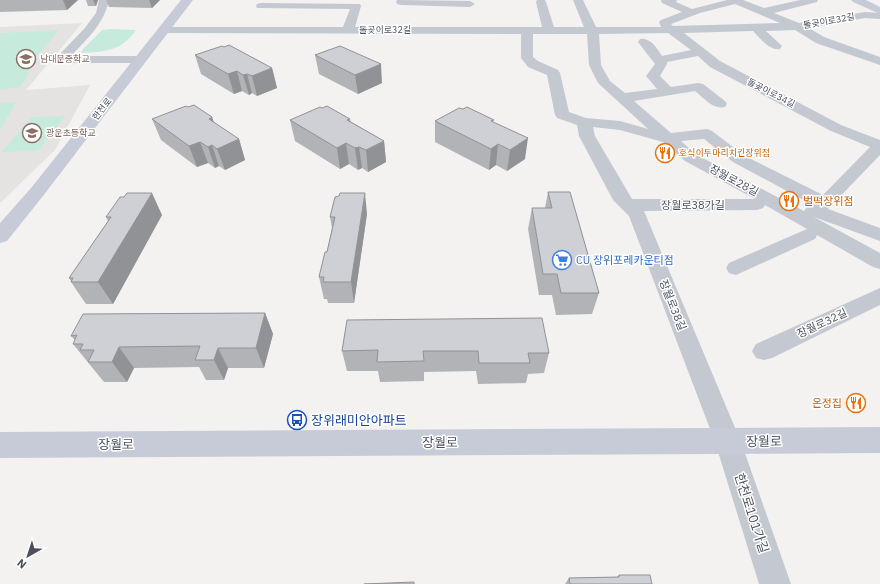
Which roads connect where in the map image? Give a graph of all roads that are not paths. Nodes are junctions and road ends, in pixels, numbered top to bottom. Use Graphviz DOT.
graph roads {
  1 [pos="104,0"];
  2 [pos="187,0"];
  3 [pos="578,0"];
  4 [pos="672,0"];
  5 [pos="733,0"];
  6 [pos="857,0"];
  7 [pos="401,1"];
  8 [pos="470,2"];
  9 [pos="541,2"];
  10 [pos="263,3"];
  11 [pos="815,5"];
  12 [pos="309,6"];
  13 [pos="763,12"];
  14 [pos="880,12"];
  15 [pos="692,13"];
  16 [pos="880,16"];
  17 [pos="843,19"];
  18 [pos="797,26"];
  19 [pos="755,27"];
  20 [pos="668,29"];
  21 [pos="164,30"];
  22 [pos="247,30"];
  23 [pos="299,30"];
  24 [pos="348,30"];
  25 [pos="399,30"];
  26 [pos="471,30"];
  27 [pos="592,30"];
  28 [pos="527,31"];
  29 [pos="549,31"];
  30 [pos="644,42"];
  31 [pos="776,46"];
  32 [pos="701,52"];
  33 [pos="140,60"];
  34 [pos="659,60"];
  35 [pos="880,61"];
  36 [pos="666,91"];
  37 [pos="622,98"];
  38 [pos="720,104"];
  39 [pos="584,122"];
  40 [pos="667,138"];
  41 [pos="880,146"];
  42 [pos="691,158"];
  43 [pos="757,204"];
  44 [pos="628,205"];
  45 [pos="812,217"];
  46 [pos="880,235"];
  47 [pos="0,236"];
  48 [pos="877,256"];
  49 [pos="736,268"];
  50 [pos="880,278"];
  51 [pos="880,296"];
  52 [pos="764,351"];
  53 [pos="880,440"];
  54 [pos="728,442"];
  55 [pos="0,445"];
  56 [pos="775,584"];
  1 -- 33 [label="street"];
  2 -- 21 [label="main road, 한천로"];
  3 -- 27 [label="street, 장월로28길"];
  4 -- 15 [label="street"];
  5 -- 13 [label="street"];
  5 -- 15 [label="street"];
  6 -- 14 [label="main road"];
  7 -- 8 [label="street"];
  7 -- 25 [label="street"];
  8 -- 26 [label="street"];
  9 -- 29 [label="street"];
  10 -- 12 [label="street"];
  10 -- 22 [label="street"];
  11 -- 13 [label="street"];
  11 -- 17 [label="street"];
  12 -- 23 [label="street"];
  12 -- 24 [label="street"];
  13 -- 18 [label="street"];
  15 -- 20 [label="street"];
  16 -- 17 [label="street, 돌곶이로32길"];
  17 -- 18 [label="street, 돌곶이로32길"];
  18 -- 19 [label="street, 돌곶이로32길"];
  18 -- 35 [label="street"];
  19 -- 20 [label="street, 돌곶이로32길"];
  19 -- 31 [label="street"];
  20 -- 27 [label="street, 돌곶이로32길"];
  20 -- 32 [label="street, 돌곶이로34길"];
  21 -- 22 [label="street, 돌곶이로32길"];
  21 -- 33 [label="main road, 한천로"];
  22 -- 23 [label="street, 돌곶이로32길"];
  23 -- 24 [label="street, 돌곶이로32길"];
  24 -- 25 [label="street, 돌곶이로32길"];
  25 -- 26 [label="street, 돌곶이로32길"];
  26 -- 28 [label="street, 돌곶이로32길"];
  27 -- 29 [label="street, 돌곶이로32길"];
  27 -- 37 [label="street, 장월로28길"];
  28 -- 29 [label="street, 돌곶이로32길"];
  28 -- 39 [label="street"];
  30 -- 34 [label="street"];
  32 -- 34 [label="street"];
  32 -- 41 [label="street, 돌곶이로34길"];
  33 -- 47 [label="main road, 한천로"];
  34 -- 36 [label="street"];
  36 -- 37 [label="street"];
  36 -- 38 [label="street"];
  37 -- 40 [label="street, 장월로28길"];
  39 -- 40 [label="street"];
  39 -- 44 [label="street, 장월로38길"];
  40 -- 42 [label="street, 장월로28길"];
  40 -- 45 [label="street"];
  41 -- 45 [label="street"];
  42 -- 43 [label="street"];
  42 -- 45 [label="street, 장월로28길"];
  43 -- 44 [label="street, 장월로38가길"];
  43 -- 45 [label="street"];
  44 -- 54 [label="street, 장월로38길"];
  45 -- 46 [label="street"];
  45 -- 48 [label="street, 장월로28길"];
  45 -- 49 [label="street"];
  45 -- 50 [label="street"];
  51 -- 52 [label="street, 장월로32길"];
  53 -- 54 [label="main road, 장월로"];
  54 -- 55 [label="main road, 장월로"];
  54 -- 56 [label="street, 한천로101가길"];
}
